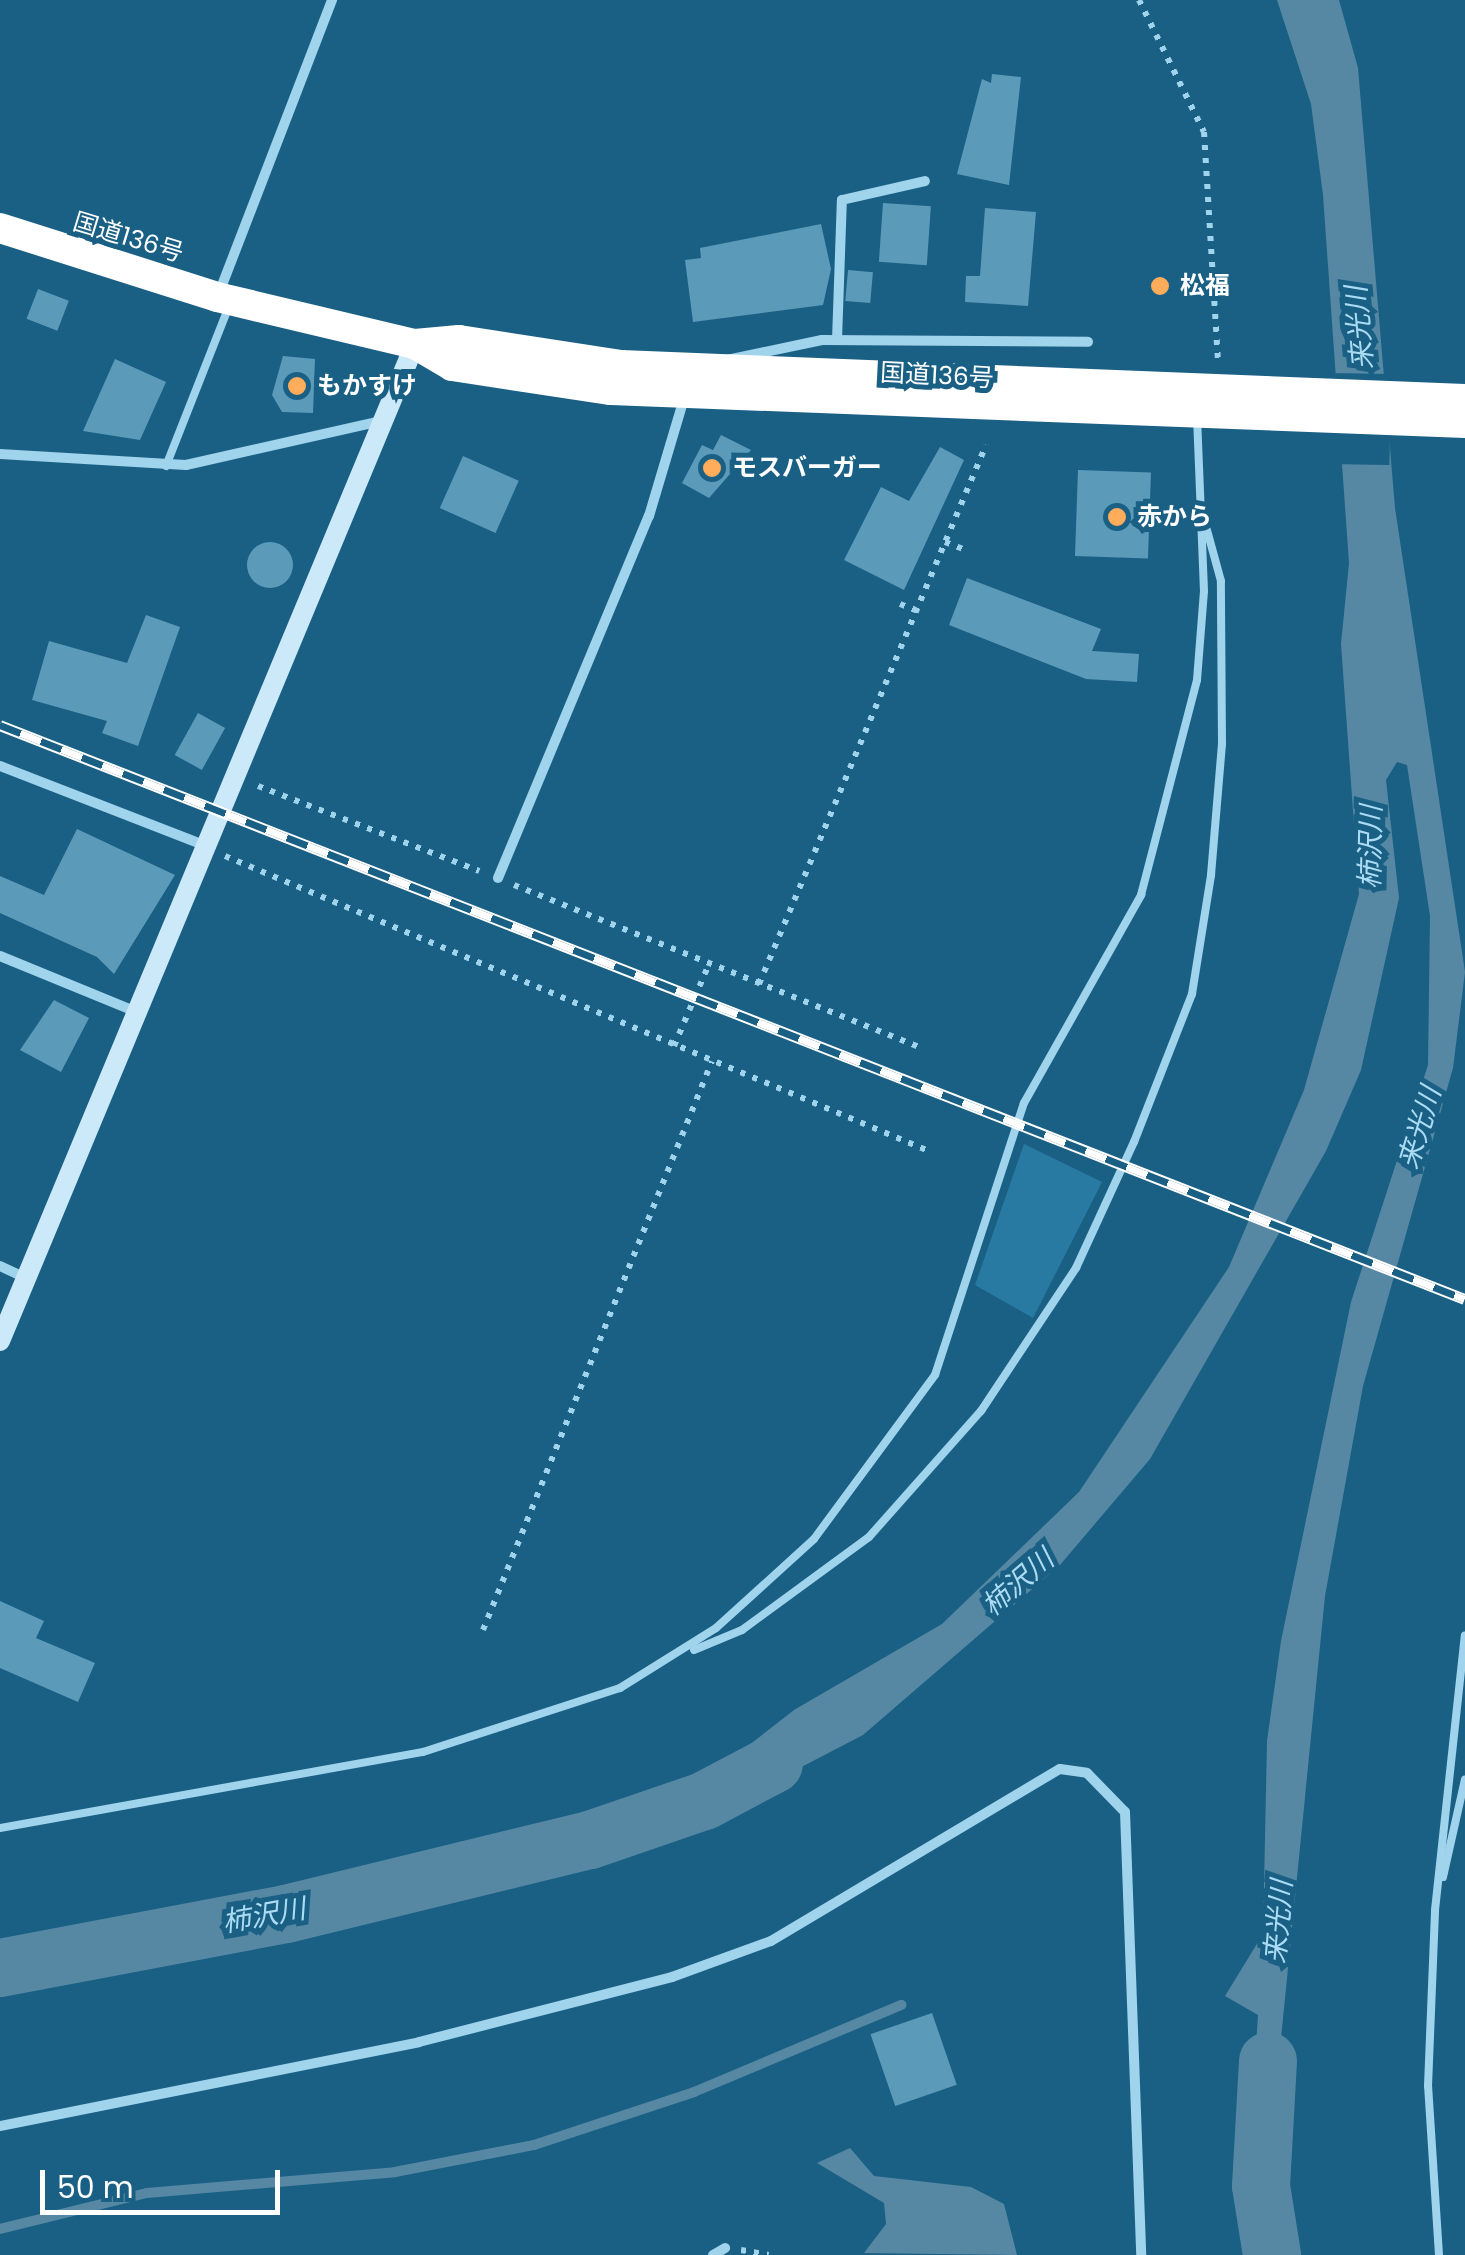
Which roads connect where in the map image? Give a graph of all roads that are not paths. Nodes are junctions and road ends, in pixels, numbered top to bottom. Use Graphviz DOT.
graph roads {
  1 [pos="332,0"];
  2 [pos="925,181"];
  3 [pos="0,228"];
  4 [pos="224,299"];
  5 [pos="837,340"];
  6 [pos="1088,342"];
  7 [pos="415,344"];
  8 [pos="705,370"];
  9 [pos="685,394"];
  10 [pos="1465,399"];
  11 [pos="1233,404"];
  12 [pos="390,419"];
  13 [pos="1197,419"];
  14 [pos="1465,423"];
  15 [pos="0,454"];
  16 [pos="166,466"];
  17 [pos="1202,508"];
  18 [pos="0,766"];
  19 [pos="210,847"];
  20 [pos="498,878"];
  21 [pos="0,956"];
  22 [pos="140,1013"];
  23 [pos="0,1266"];
  24 [pos="27,1278"];
  25 [pos="0,1341"];
  26 [pos="1465,1636"];
  27 [pos="680,1655"];
  28 [pos="1465,1779"];
  29 [pos="0,1828"];
  30 [pos="1435,1910"];
  31 [pos="0,2126"];
  32 [pos="725,2248"];
  33 [pos="714,2255"];
  34 [pos="1140,2255"];
  35 [pos="1439,2255"];
  1 -- 4 [label="street"];
  2 -- 5 [label="street"];
  3 -- 4 [label="highway, 国道136号"];
  4 -- 7 [label="highway, 国道136号"];
  4 -- 16 [label="lane"];
  5 -- 6 [label="street"];
  5 -- 8 [label="street"];
  7 -- 8 [label="highway, 国道136号"];
  7 -- 9 [label="highway, 国道136号"];
  7 -- 12 [label="street"];
  8 -- 11 [label="highway, 国道136号"];
  9 -- 13 [label="highway, 国道136号"];
  9 -- 20 [label="street"];
  10 -- 11 [label="highway, 国道136号"];
  11 -- 13 [label="highway, 国道136号"];
  11 -- 14 [label="highway, 国道136号"];
  12 -- 16 [label="street"];
  12 -- 19 [label="street"];
  13 -- 17 [label="lane"];
  15 -- 16 [label="street"];
  17 -- 27 [label="lane"];
  17 -- 27 [label="lane"];
  18 -- 19 [label="street"];
  19 -- 22 [label="street"];
  21 -- 22 [label="street"];
  22 -- 24 [label="street"];
  23 -- 24 [label="street"];
  24 -- 25 [label="street"];
  26 -- 30 [label="lane"];
  27 -- 29 [label="lane"];
  28 -- 30 [label="lane"];
  30 -- 35 [label="lane"];
  31 -- 34 [label="street"];
  32 -- 33 [label="street"];
}
